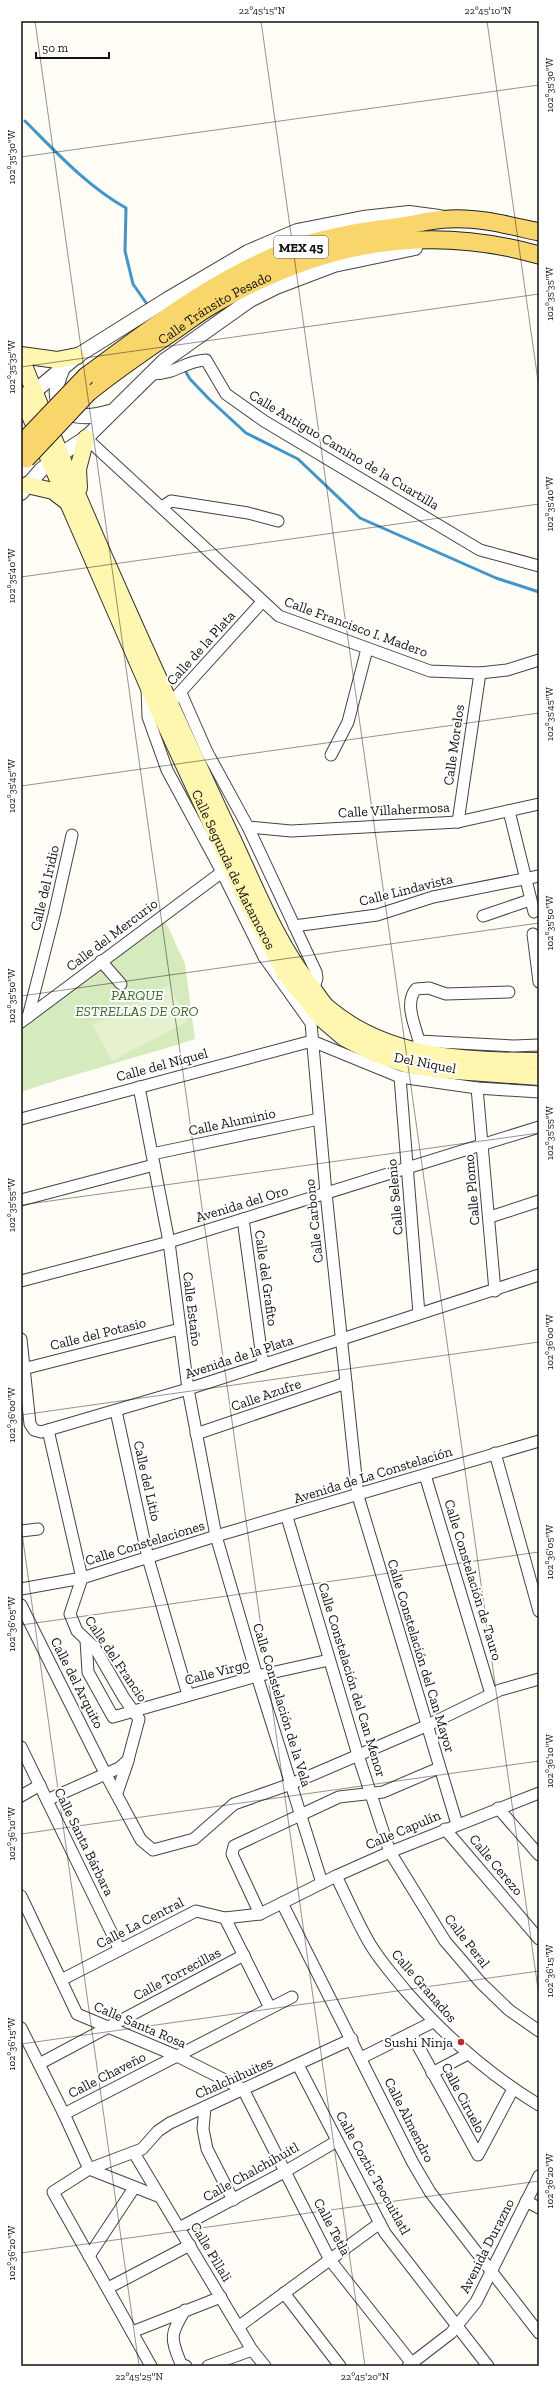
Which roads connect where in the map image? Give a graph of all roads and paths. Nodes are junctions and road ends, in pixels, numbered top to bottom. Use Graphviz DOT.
graph roads {
  1 [pos="449,218"];
  2 [pos="539,232"];
  3 [pos="469,241"];
  4 [pos="539,256"];
  5 [pos="172,322"];
  6 [pos="21,355"];
  7 [pos="77,356"];
  8 [pos="21,358"];
  9 [pos="62,370"];
  10 [pos="149,374"];
  11 [pos="25,401"];
  12 [pos="113,411"];
  13 [pos="86,438"];
  14 [pos="21,440"];
  15 [pos="23,456"];
  16 [pos="51,462"];
  17 [pos="24,489"];
  18 [pos="73,498"];
  19 [pos="162,507"];
  20 [pos="278,521"];
  21 [pos="539,566"];
  22 [pos="262,602"];
  23 [pos="368,649"];
  24 [pos="539,660"];
  25 [pos="480,673"];
  26 [pos="147,682"];
  27 [pos="170,702"];
  28 [pos="330,755"];
  29 [pos="539,804"];
  30 [pos="509,811"];
  31 [pos="458,822"];
  32 [pos="248,827"];
  33 [pos="72,835"];
  34 [pos="222,872"];
  35 [pos="539,876"];
  36 [pos="525,878"];
  37 [pos="530,900"];
  38 [pos="534,912"];
  39 [pos="483,916"];
  40 [pos="294,926"];
  41 [pos="533,934"];
  42 [pos="101,961"];
  43 [pos="539,982"];
  44 [pos="121,984"];
  45 [pos="509,992"];
  46 [pos="312,997"];
  47 [pos="25,1019"];
  48 [pos="310,1023"];
  49 [pos="312,1041"];
  50 [pos="539,1045"];
  51 [pos="514,1046"];
  52 [pos="460,1059"];
  53 [pos="539,1061"];
  54 [pos="400,1077"];
  55 [pos="539,1077"];
  56 [pos="139,1087"];
  57 [pos="477,1088"];
  58 [pos="539,1092"];
  59 [pos="21,1119"];
  60 [pos="319,1119"];
  61 [pos="539,1127"];
  62 [pos="482,1145"];
  63 [pos="153,1160"];
  64 [pos="408,1168"];
  65 [pos="326,1194"];
  66 [pos="21,1200"];
  67 [pos="539,1201"];
  68 [pos="490,1217"];
  69 [pos="243,1219"];
  70 [pos="169,1242"];
  71 [pos="539,1276"];
  72 [pos="21,1281"];
  73 [pos="495,1291"];
  74 [pos="419,1314"];
  75 [pos="180,1328"];
  76 [pos="21,1339"];
  77 [pos="341,1340"];
  78 [pos="263,1365"];
  79 [pos="23,1369"];
  80 [pos="346,1383"];
  81 [pos="188,1389"];
  82 [pos="116,1411"];
  83 [pos="48,1430"];
  84 [pos="196,1434"];
  85 [pos="539,1441"];
  86 [pos="495,1453"];
  87 [pos="425,1475"];
  88 [pos="358,1496"];
  89 [pos="287,1517"];
  90 [pos="38,1529"];
  91 [pos="21,1531"];
  92 [pos="216,1536"];
  93 [pos="148,1558"];
  94 [pos="82,1578"];
  95 [pos="21,1589"];
  96 [pos="21,1605"];
  97 [pos="539,1611"];
  98 [pos="86,1640"];
  99 [pos="330,1660"];
  100 [pos="257,1676"];
  101 [pos="539,1679"];
  102 [pos="492,1694"];
  103 [pos="188,1695"];
  104 [pos="133,1711"];
  105 [pos="426,1726"];
  106 [pos="21,1747"];
  107 [pos="358,1755"];
  108 [pos="128,1760"];
  109 [pos="439,1768"];
  110 [pos="106,1775"];
  111 [pos="291,1784"];
  112 [pos="40,1785"];
  113 [pos="371,1792"];
  114 [pos="117,1793"];
  115 [pos="539,1793"];
  116 [pos="21,1796"];
  117 [pos="47,1800"];
  118 [pos="498,1808"];
  119 [pos="300,1816"];
  120 [pos="457,1824"];
  121 [pos="446,1829"];
  122 [pos="390,1852"];
  123 [pos="539,1854"];
  124 [pos="336,1876"];
  125 [pos="322,1883"];
  126 [pos="21,1896"];
  127 [pos="282,1903"];
  128 [pos="260,1914"];
  129 [pos="225,1918"];
  130 [pos="539,1939"];
  131 [pos="120,1950"];
  132 [pos="244,1955"];
  133 [pos="61,1980"];
  134 [pos="292,1998"];
  135 [pos="270,2008"];
  136 [pos="433,2022"];
  137 [pos="108,2027"];
  138 [pos="21,2028"];
  139 [pos="539,2031"];
  140 [pos="411,2033"];
  141 [pos="352,2039"];
  142 [pos="468,2054"];
  143 [pos="177,2056"];
  144 [pos="361,2058"];
  145 [pos="39,2064"];
  146 [pos="298,2065"];
  147 [pos="432,2073"];
  148 [pos="243,2089"];
  149 [pos="513,2089"];
  150 [pos="539,2105"];
  151 [pos="205,2107"];
  152 [pos="64,2114"];
  153 [pos="337,2141"];
  154 [pos="134,2153"];
  155 [pos="89,2170"];
  156 [pos="286,2171"];
  157 [pos="539,2176"];
  158 [pos="134,2188"];
  159 [pos="160,2197"];
  160 [pos="233,2200"];
  161 [pos="526,2201"];
  162 [pos="539,2208"];
  163 [pos="380,2223"];
  164 [pos="179,2228"];
  165 [pos="190,2245"];
  166 [pos="89,2256"];
  167 [pos="330,2260"];
  168 [pos="491,2272"];
  169 [pos="108,2288"];
  170 [pos="284,2293"];
  171 [pos="221,2297"];
  172 [pos="186,2310"];
  173 [pos="238,2327"];
  174 [pos="457,2327"];
  175 [pos="132,2332"];
  176 [pos="539,2333"];
  177 [pos="252,2350"];
  178 [pos="411,2365"];
  179 [pos="151,2366"];
  180 [pos="186,2366"];
  181 [pos="208,2366"];
  182 [pos="265,2366"];
  183 [pos="340,2366"];
  184 [pos="488,2366"];
  1 -- 2 [label="main road, Calle Tránsito Pesado / MEX 45"];
  1 -- 5 [label="main road, Calle Tránsito Pesado / MEX 45"];
  1 -- 7 [label="street"];
  3 -- 4 [label="main road, Calle Tránsito Pesado / MEX 45"];
  3 -- 5 [label="main road, Calle Tránsito Pesado / MEX 45"];
  3 -- 10 [label="street"];
  5 -- 15 [label="main road, Calle Tránsito Pesado / MEX 45, bridge"];
  5 -- 15 [label="main road, Calle Tránsito Pesado / MEX 45, bridge"];
  6 -- 7 [label="main road"];
  7 -- 9 [label="street"];
  8 -- 11 [label="main road"];
  9 -- 11 [label="street"];
  9 -- 12 [label="street"];
  10 -- 12 [label="street"];
  10 -- 21 [label="street, Calle Antiguo Camino de la Cuartilla"];
  11 -- 16 [label="main road"];
  12 -- 13 [label="street"];
  13 -- 16 [label="street"];
  13 -- 18 [label="main road"];
  13 -- 19 [label="street, Calle Francisco I. Madero"];
  14 -- 16 [label="street"];
  16 -- 17 [label="street"];
  16 -- 18 [label="main road"];
  17 -- 18 [label="main road"];
  18 -- 26 [label="main road, Calle Segunda de Matamoros"];
  18 -- 27 [label="main road, Calle Segunda de Matamoros"];
  19 -- 20 [label="street"];
  19 -- 22 [label="street, Calle Francisco I. Madero"];
  22 -- 23 [label="street, Calle Francisco I. Madero"];
  22 -- 27 [label="street, Calle de la Plata"];
  23 -- 25 [label="street, Calle Francisco I. Madero"];
  23 -- 28 [label="street"];
  24 -- 25 [label="street, Calle Francisco I. Madero"];
  25 -- 31 [label="street, Calle Morelos"];
  26 -- 27 [label="main road, Calle Segunda de Matamoros"];
  26 -- 34 [label="street, Calle Carbono"];
  27 -- 32 [label="street"];
  27 -- 46 [label="main road, Calle Segunda de Matamoros"];
  29 -- 30 [label="street, Calle Villahermosa"];
  30 -- 31 [label="street, Calle Villahermosa"];
  30 -- 36 [label="street"];
  31 -- 32 [label="street, Calle Villahermosa"];
  32 -- 40 [label="street"];
  33 -- 47 [label="street, Calle del Iridio"];
  34 -- 42 [label="street, Calle del Mercurio"];
  34 -- 48 [label="street, Calle Carbono"];
  35 -- 36 [label="street, Calle Lindavista"];
  36 -- 37 [label="street"];
  36 -- 40 [label="street, Calle Lindavista"];
  37 -- 38 [label="street"];
  37 -- 39 [label="street"];
  40 -- 46 [label="street"];
  41 -- 43 [label="street"];
  42 -- 44 [label="street"];
  42 -- 47 [label="street, Calle del Mercurio"];
  45 -- 51 [label="street"];
  46 -- 48 [label="street"];
  46 -- 52 [label="main road, Calle Segunda de Matamoros"];
  46 -- 55 [label="main road, Calle Segunda de Matamoros"];
  48 -- 49 [label="street, Calle Carbono"];
  49 -- 54 [label="street, Del Niquel"];
  49 -- 56 [label="street, Calle del Níquel"];
  49 -- 60 [label="street, Calle Carbono"];
  50 -- 51 [label="street"];
  51 -- 52 [label="street"];
  52 -- 53 [label="main road, Calle Segunda de Matamoros"];
  54 -- 57 [label="street, Del Niquel"];
  54 -- 64 [label="street, Calle Selenio"];
  56 -- 59 [label="street, Calle del Níquel"];
  56 -- 63 [label="street, Calle Estaño"];
  57 -- 58 [label="street, Del Niquel"];
  57 -- 62 [label="street, Calle Plomo"];
  60 -- 63 [label="street, Calle Aluminio"];
  60 -- 65 [label="street, Calle Carbono"];
  61 -- 62 [label="street, Avenida del Oro"];
  62 -- 64 [label="street, Avenida del Oro"];
  62 -- 68 [label="street, Calle Plomo"];
  63 -- 66 [label="street, Calle Aluminio"];
  63 -- 70 [label="street, Calle Estaño"];
  64 -- 65 [label="street, Avenida del Oro"];
  64 -- 74 [label="street, Calle Selenio"];
  65 -- 69 [label="street, Avenida del Oro"];
  65 -- 77 [label="street, Calle Carbono"];
  67 -- 68 [label="street"];
  68 -- 73 [label="street, Calle Plomo"];
  69 -- 70 [label="street, Avenida del Oro"];
  69 -- 78 [label="street, Calle del Grafito"];
  70 -- 72 [label="street, Avenida del Oro"];
  70 -- 75 [label="street, Calle Estaño"];
  71 -- 73 [label="street, Avenida de la Plata"];
  73 -- 74 [label="street, Avenida de la Plata"];
  74 -- 77 [label="street, Avenida de la Plata"];
  75 -- 79 [label="street, Calle del Potasio"];
  75 -- 81 [label="street, Calle Estaño"];
  76 -- 79 [label="street"];
  77 -- 78 [label="street, Avenida de la Plata"];
  77 -- 80 [label="street, Calle Carbono"];
  78 -- 81 [label="street, Avenida de la Plata"];
  79 -- 83 [label="street"];
  80 -- 84 [label="street, Calle Azufre"];
  80 -- 88 [label="street, Calle Carbono"];
  81 -- 82 [label="street, Avenida de la Plata"];
  81 -- 84 [label="street, Calle Estaño"];
  82 -- 83 [label="street, Avenida de la Plata"];
  82 -- 93 [label="street, Calle del Litio"];
  83 -- 94 [label="street"];
  84 -- 92 [label="street, Calle Estaño"];
  85 -- 86 [label="street, Avenida de La Constelación"];
  86 -- 87 [label="street, Avenida de La Constelación"];
  86 -- 97 [label="street"];
  87 -- 88 [label="street, Avenida de La Constelación"];
  87 -- 102 [label="street, Calle Constelación de Tauro"];
  88 -- 89 [label="street, Avenida de La Constelación"];
  88 -- 105 [label="street, Calle Constelación del Can Mayor"];
  89 -- 92 [label="street, Avenida de La Constelación"];
  89 -- 99 [label="street, Calle Constelación del Can Menor"];
  90 -- 91 [label="street"];
  92 -- 93 [label="street, Calle Constelaciones"];
  92 -- 100 [label="street, Calle Constelación de la Vela"];
  93 -- 94 [label="street, Calle Constelaciones"];
  93 -- 103 [label="street, Calle del Litio"];
  94 -- 95 [label="street, Calle Constelaciones"];
  94 -- 98 [label="street, Calle del Francio"];
  96 -- 110 [label="street, Calle del Arquito"];
  98 -- 104 [label="street, Calle del Francio"];
  98 -- 104 [label="street, Calle Virgo"];
  99 -- 100 [label="street, Calle Virgo"];
  99 -- 107 [label="street, Calle Constelación del Can Menor"];
  100 -- 103 [label="street, Calle Virgo"];
  100 -- 111 [label="street, Calle Constelación de la Vela"];
  101 -- 102 [label="street"];
  102 -- 105 [label="street"];
  103 -- 104 [label="street, Calle Virgo"];
  104 -- 108 [label="street, Calle del Francio"];
  105 -- 107 [label="street"];
  105 -- 109 [label="street, Calle Constelación del Can Mayor"];
  106 -- 112 [label="street, Calle Santa Bárbara"];
  107 -- 111 [label="street"];
  107 -- 113 [label="street, Calle Constelación del Can Menor"];
  108 -- 110 [label="street"];
  108 -- 114 [label="street"];
  109 -- 113 [label="street"];
  109 -- 120 [label="street, Calle Constelación del Can Mayor"];
  110 -- 114 [label="street, Calle del Arquito"];
  110 -- 117 [label="street"];
  111 -- 114 [label="street, Calle del Arquito"];
  111 -- 119 [label="street, Calle Constelación de la Vela"];
  112 -- 116 [label="street"];
  112 -- 117 [label="street, Calle Santa Bárbara"];
  113 -- 119 [label="street"];
  113 -- 122 [label="street, Calle Constelación del Can Menor"];
  115 -- 118 [label="street, Calle Capulín"];
  117 -- 131 [label="street, Calle Santa Bárbara"];
  118 -- 120 [label="street, Calle Capulín"];
  118 -- 123 [label="street"];
  119 -- 125 [label="street, Calle Constelación de la Vela"];
  119 -- 128 [label="street"];
  120 -- 121 [label="street, Calle Capulín"];
  121 -- 122 [label="street, Calle Capulín"];
  121 -- 130 [label="street, Calle Cerezo"];
  122 -- 124 [label="street, Calle Capulín"];
  122 -- 139 [label="street, Calle Peral"];
  124 -- 125 [label="street, Calle Capulín"];
  124 -- 136 [label="street, Calle Granados"];
  125 -- 127 [label="street, Calle Capulín"];
  126 -- 133 [label="street, Calle Santa Rosa"];
  127 -- 128 [label="street, Calle La Central"];
  127 -- 141 [label="street, Calle Almendro"];
  128 -- 129 [label="street, Calle La Central"];
  129 -- 131 [label="street, Calle La Central"];
  129 -- 132 [label="street, Calle Torrecillas"];
  131 -- 133 [label="street, Calle La Central"];
  132 -- 135 [label="street, Calle Torrecillas"];
  132 -- 137 [label="street, Calle Torrecillas"];
  133 -- 137 [label="street, Calle Santa Rosa"];
  134 -- 135 [label="street, Calle Chaveño"];
  135 -- 143 [label="street, Calle Chaveño"];
  136 -- 140 [label="street"];
  136 -- 142 [label="street, Calle Granados"];
  137 -- 143 [label="street, Calle Santa Rosa"];
  137 -- 145 [label="street, Calle Torrecillas"];
  138 -- 145 [label="street"];
  140 -- 144 [label="street"];
  140 -- 147 [label="street, Calle Ciruelo"];
  141 -- 144 [label="street, Calle Almendro"];
  141 -- 146 [label="street, Chalchihuites"];
  142 -- 147 [label="street"];
  142 -- 149 [label="street, Calle Granados"];
  143 -- 148 [label="street, Calle Santa Rosa"];
  143 -- 152 [label="street, Calle Chaveño"];
  144 -- 168 [label="street, Calle Almendro"];
  145 -- 152 [label="street"];
  146 -- 148 [label="street, Chalchihuites"];
  146 -- 153 [label="street, Calle Coztic Teocuitlatl"];
  147 -- 149 [label="street, Calle Ciruelo"];
  148 -- 151 [label="street, Chalchihuites"];
  148 -- 156 [label="street, Calle Tetla"];
  149 -- 150 [label="street, Calle Granados"];
  151 -- 154 [label="street, Chalchihuites"];
  151 -- 160 [label="street"];
  152 -- 155 [label="street"];
  153 -- 156 [label="street, Calle Chalchihuitl"];
  153 -- 163 [label="street, Calle Coztic Teocuitlatl"];
  154 -- 155 [label="street, Chalchihuites"];
  154 -- 159 [label="street, Calle Pillali"];
  155 -- 158 [label="street"];
  155 -- 166 [label="street, Chalchihuites"];
  156 -- 160 [label="street, Calle Chalchihuitl"];
  156 -- 167 [label="street, Calle Tetla"];
  157 -- 161 [label="street, Avenida Durazno"];
  158 -- 159 [label="street"];
  158 -- 166 [label="street"];
  159 -- 164 [label="street, Calle Pillali"];
  160 -- 164 [label="street, Calle Chalchihuitl"];
  161 -- 162 [label="street"];
  161 -- 168 [label="street, Avenida Durazno"];
  163 -- 167 [label="street"];
  163 -- 174 [label="street, Calle Coztic Teocuitlatl"];
  164 -- 165 [label="street, Calle Pillali"];
  165 -- 169 [label="street"];
  165 -- 171 [label="street, Calle Pillali"];
  166 -- 169 [label="street"];
  167 -- 170 [label="street"];
  167 -- 178 [label="street, Calle Tetla"];
  168 -- 174 [label="street, Avenida Durazno"];
  168 -- 176 [label="street, Calle Almendro"];
  169 -- 175 [label="street"];
  170 -- 173 [label="street"];
  170 -- 183 [label="street"];
  171 -- 172 [label="street"];
  171 -- 173 [label="street, Calle Pillali"];
  172 -- 175 [label="street"];
  172 -- 180 [label="street"];
  173 -- 177 [label="street, Calle Pillali"];
  174 -- 178 [label="street, Avenida Durazno"];
  174 -- 184 [label="street, Calle Coztic Teocuitlatl"];
  175 -- 179 [label="street"];
  177 -- 181 [label="street"];
  177 -- 182 [label="street, Calle Pillali"];
}
